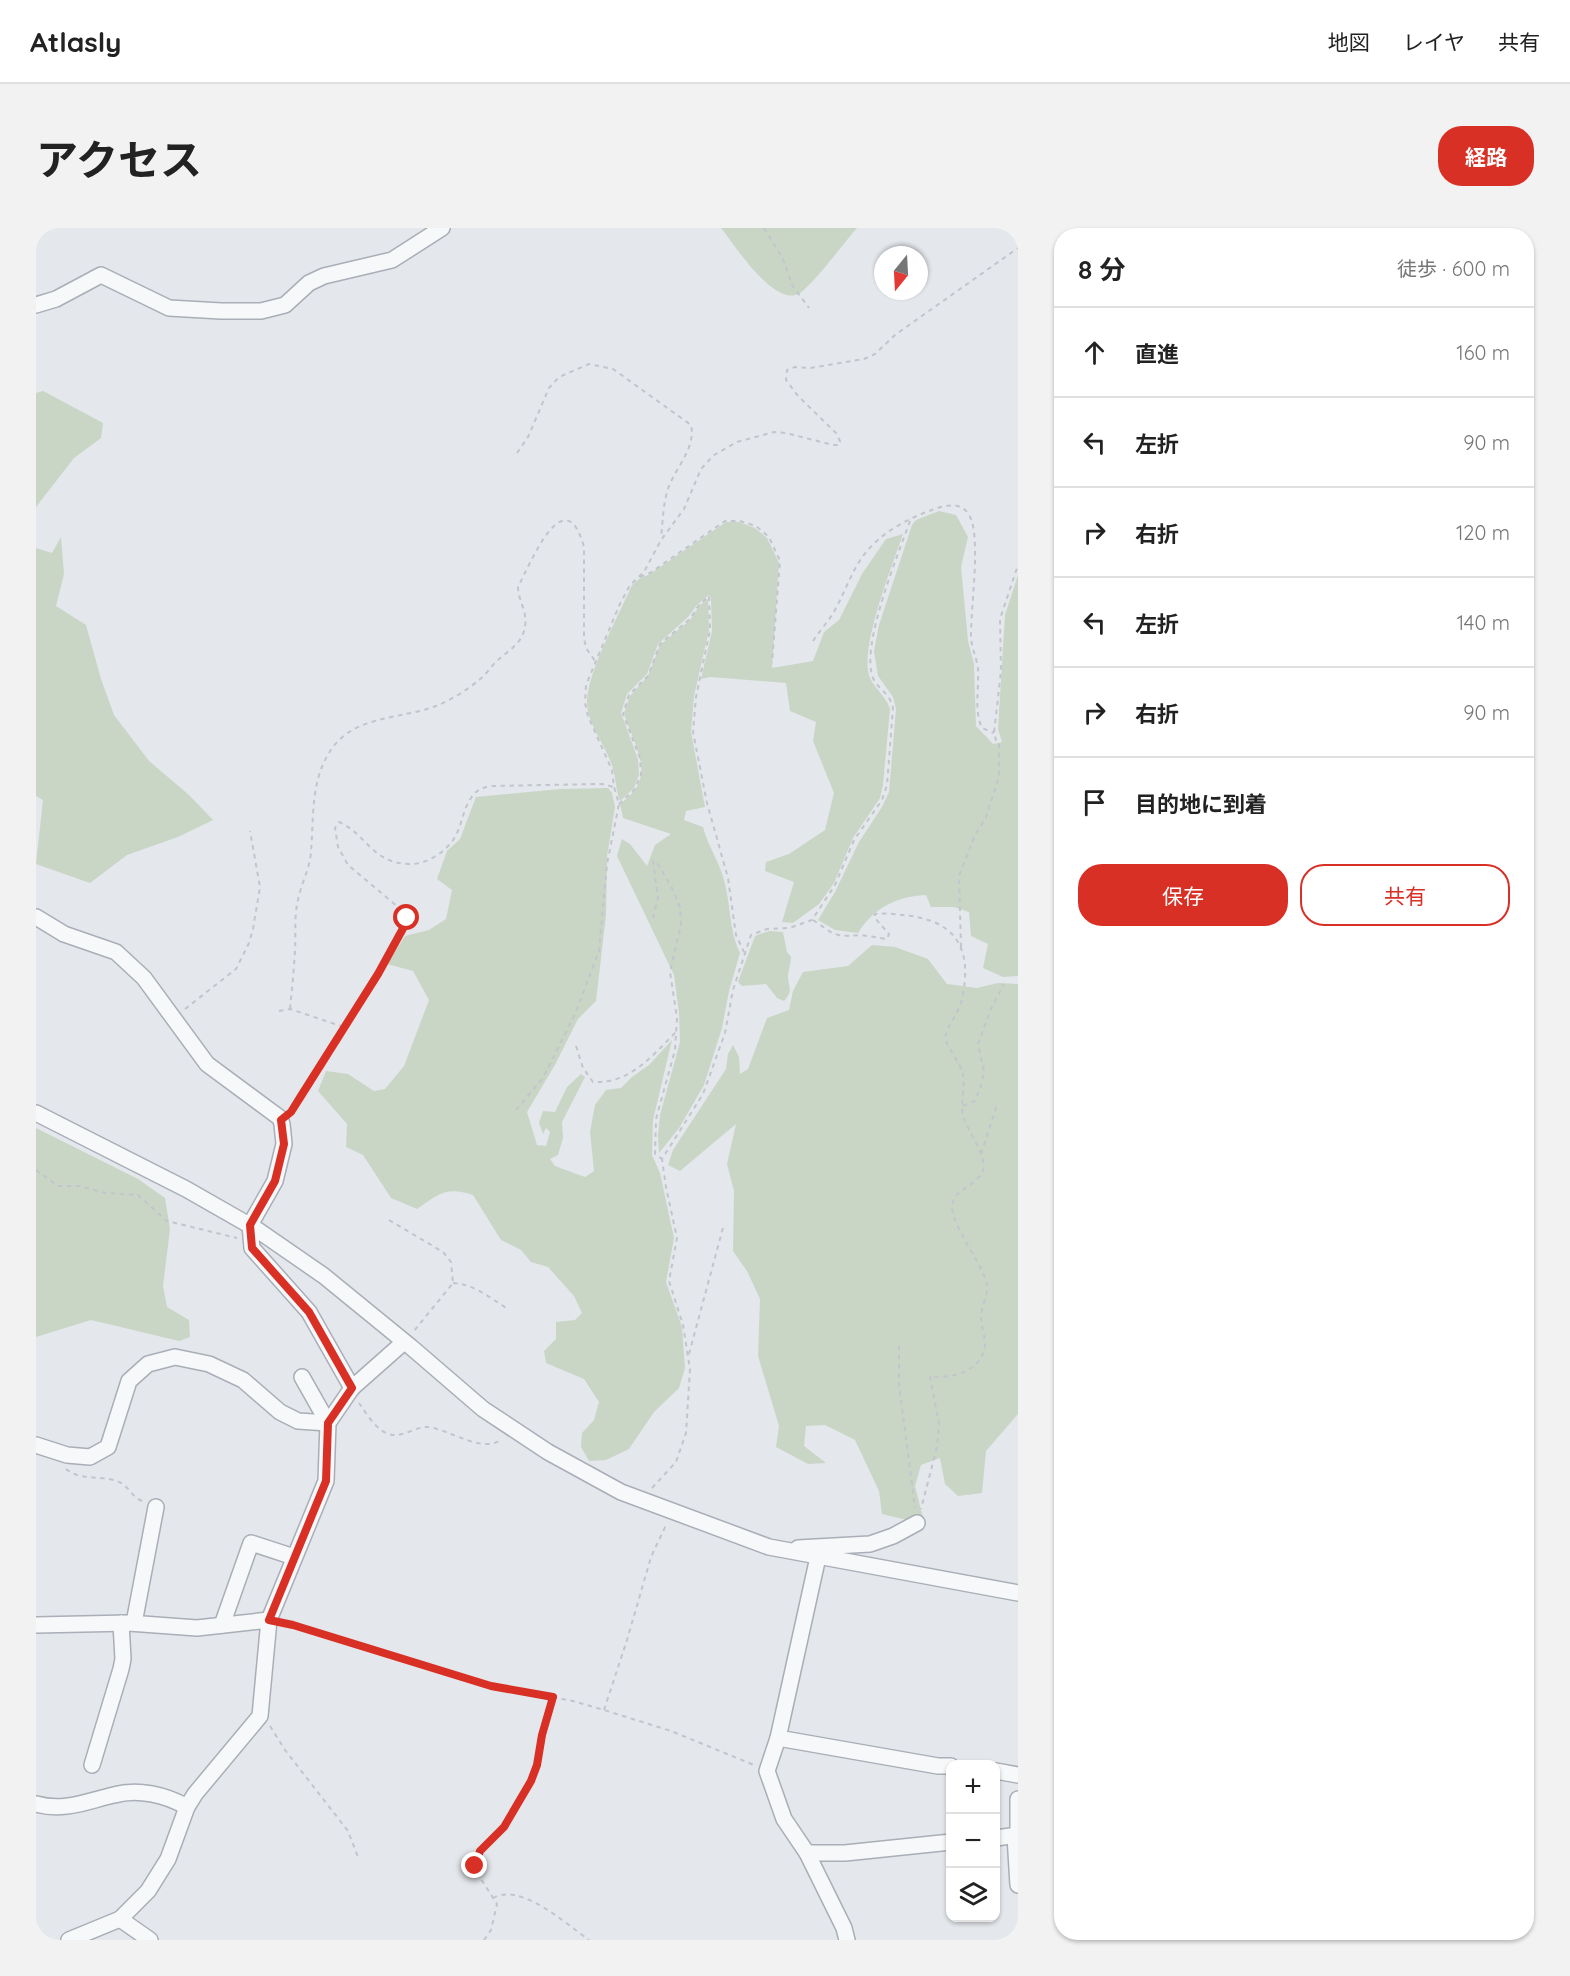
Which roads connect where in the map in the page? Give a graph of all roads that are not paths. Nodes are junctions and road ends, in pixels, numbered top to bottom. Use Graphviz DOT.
graph roads {
  1 [pos="442,228"];
  2 [pos="36,304"];
  3 [pos="36,917"];
  4 [pos="36,1113"];
  5 [pos="251,1233"];
  6 [pos="404,1342"];
  7 [pos="302,1377"];
  8 [pos="351,1389"];
  9 [pos="328,1423"];
  10 [pos="36,1445"];
  11 [pos="156,1507"];
  12 [pos="917,1523"];
  13 [pos="783,1550"];
  14 [pos="294,1557"];
  15 [pos="818,1557"];
  16 [pos="1018,1593"];
  17 [pos="269,1620"];
  18 [pos="127,1623"];
  19 [pos="36,1625"];
  20 [pos="222,1625"];
  21 [pos="778,1738"];
  22 [pos="92,1766"];
  23 [pos="946,1766"];
  24 [pos="1000,1772"];
  25 [pos="1018,1775"];
  26 [pos="1018,1799"];
  27 [pos="36,1804"];
  28 [pos="187,1807"];
  29 [pos="1017,1834"];
  30 [pos="1000,1837"];
  31 [pos="946,1843"];
  32 [pos="807,1853"];
  33 [pos="1018,1885"];
  34 [pos="120,1919"];
  35 [pos="69,1940"];
  36 [pos="150,1940"];
  37 [pos="847,1940"];
  1 -- 2 [label="street"];
  3 -- 5 [label="street"];
  4 -- 5 [label="street"];
  5 -- 6 [label="street"];
  5 -- 8 [label="street"];
  6 -- 8 [label="street"];
  6 -- 13 [label="street"];
  7 -- 9 [label="street"];
  8 -- 9 [label="street"];
  9 -- 10 [label="street"];
  9 -- 14 [label="street"];
  11 -- 18 [label="street"];
  12 -- 13 [label="street"];
  13 -- 15 [label="street"];
  14 -- 17 [label="street"];
  14 -- 20 [label="street"];
  15 -- 16 [label="street"];
  15 -- 21 [label="street"];
  17 -- 20 [label="street"];
  17 -- 28 [label="street"];
  18 -- 19 [label="street"];
  18 -- 20 [label="street"];
  18 -- 22 [label="street"];
  21 -- 23 [label="street"];
  21 -- 32 [label="street"];
  24 -- 25 [label="street"];
  26 -- 29 [label="street"];
  27 -- 28 [label="street"];
  28 -- 34 [label="street"];
  29 -- 30 [label="street"];
  29 -- 33 [label="street"];
  31 -- 32 [label="street"];
  32 -- 37 [label="street"];
  34 -- 35 [label="street"];
  34 -- 36 [label="street"];
}
